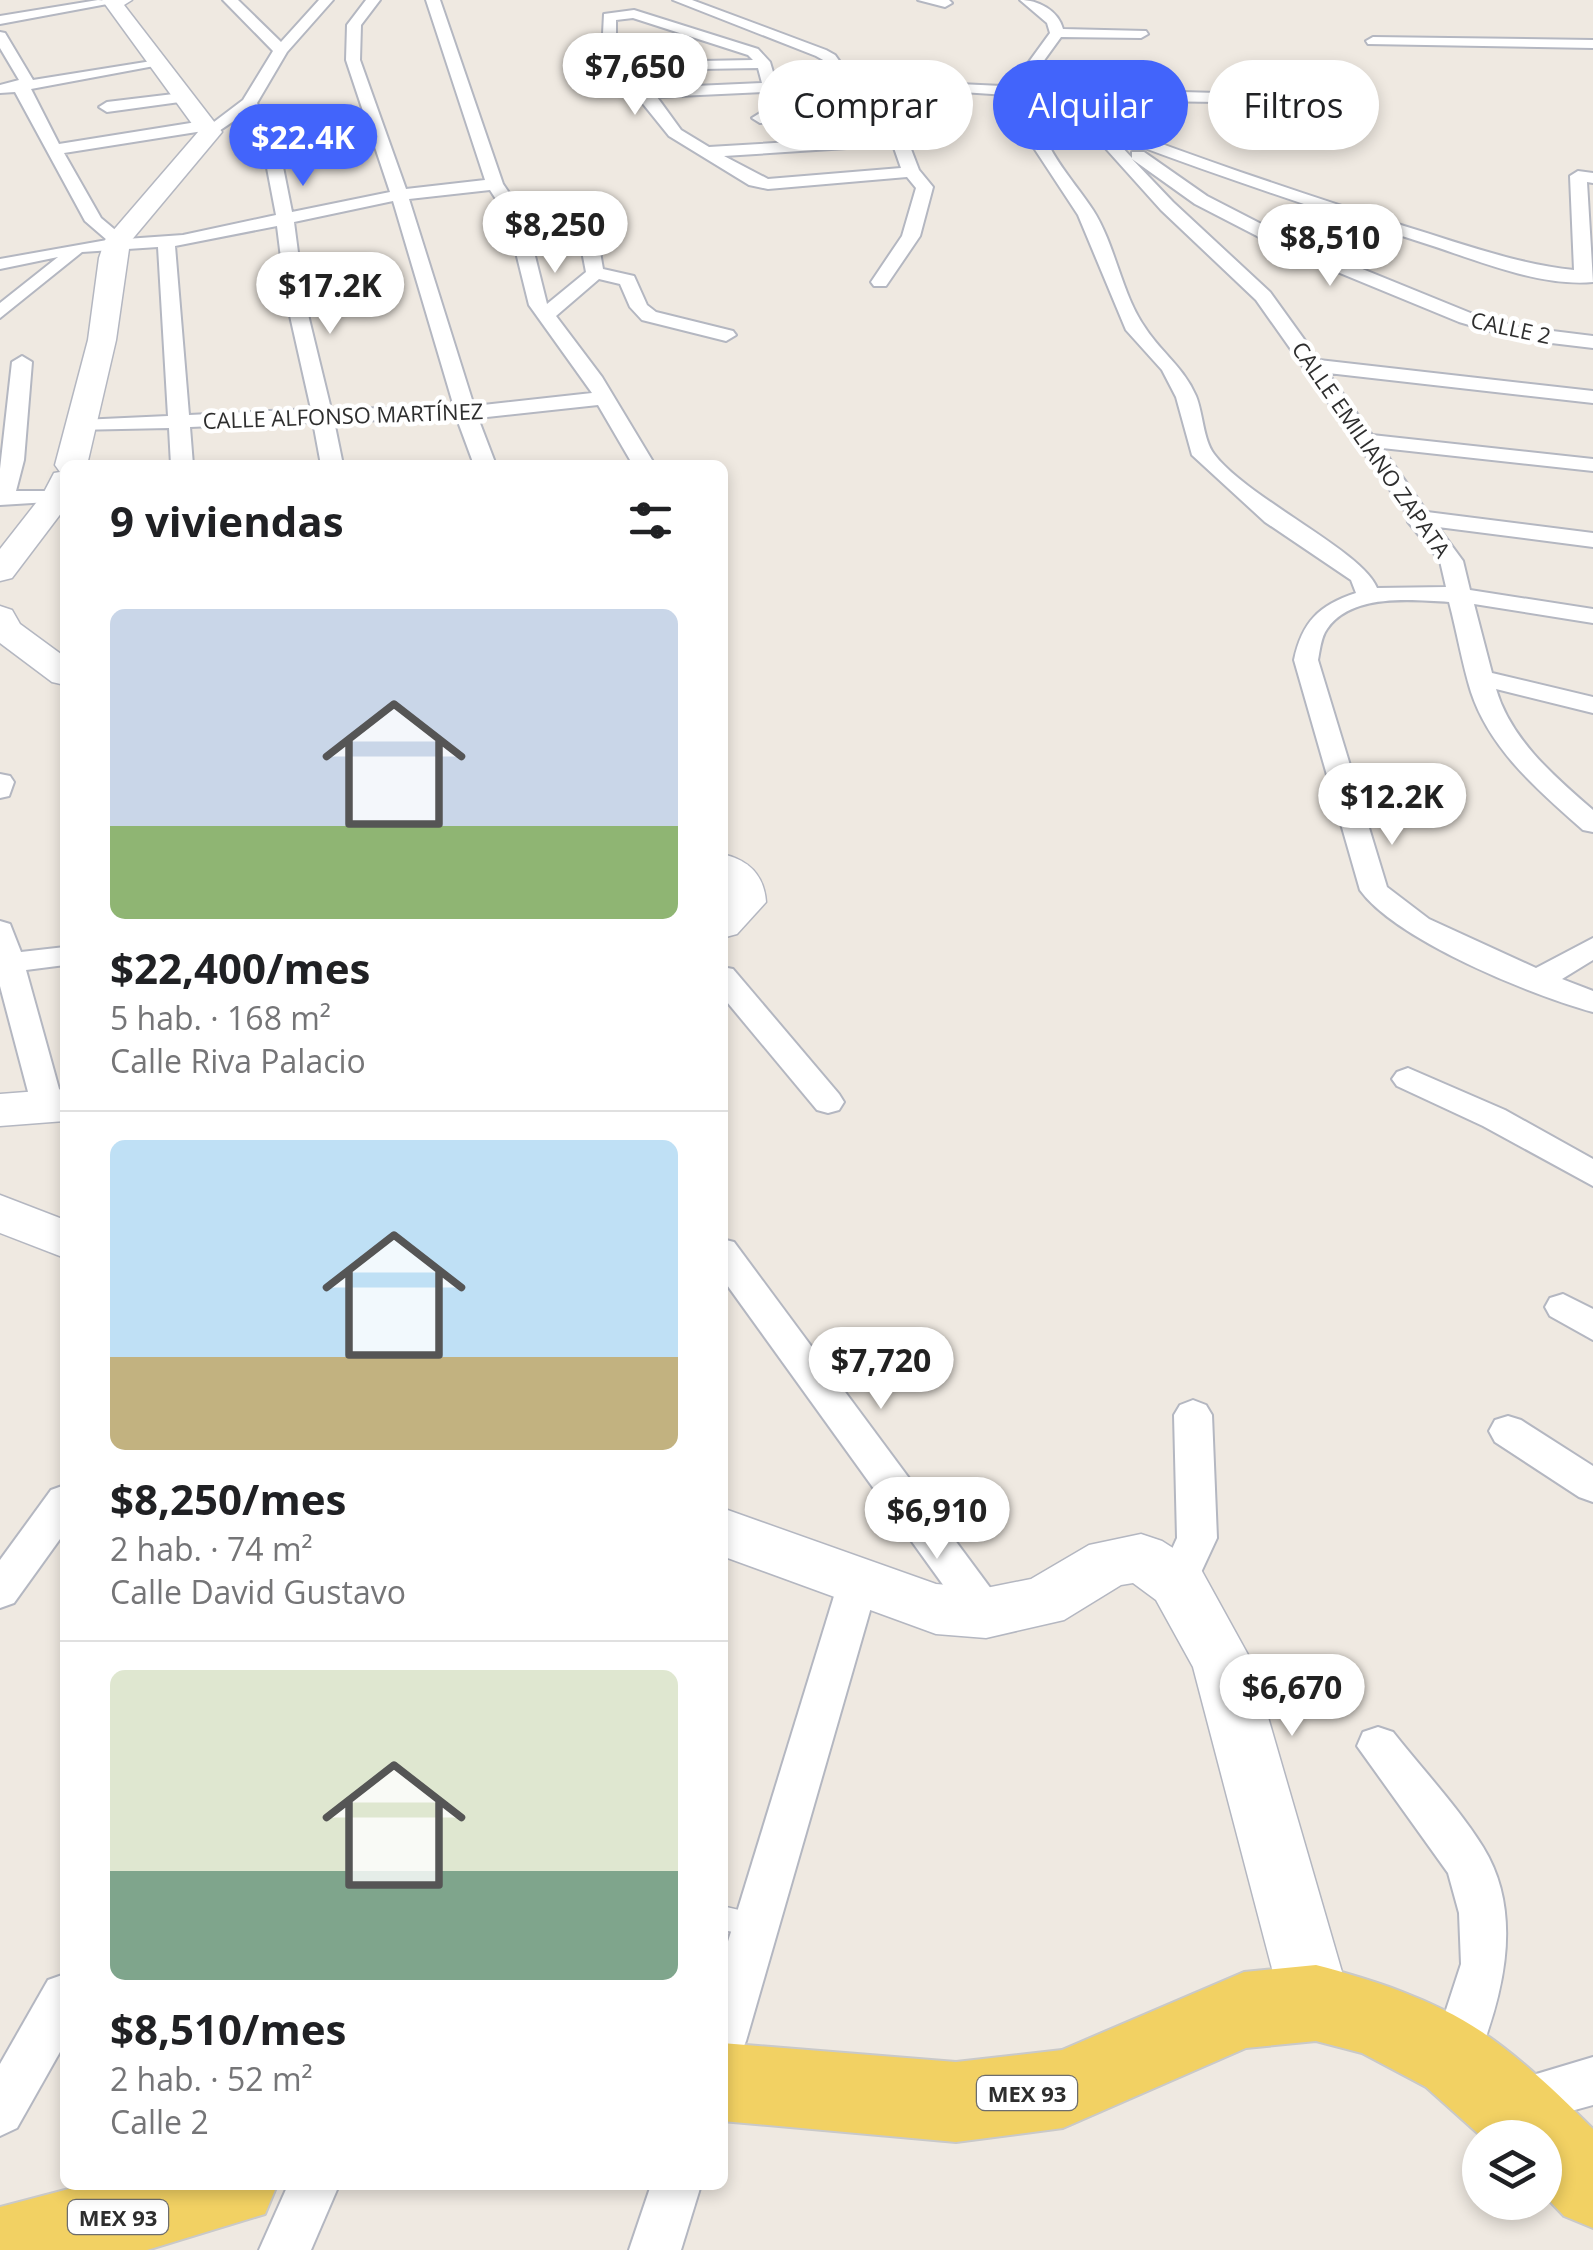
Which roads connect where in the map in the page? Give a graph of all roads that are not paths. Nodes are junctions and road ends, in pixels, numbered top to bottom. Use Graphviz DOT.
graph roads {
  1 [pos="230,0"];
  2 [pos="326,0"];
  3 [pos="372,0"];
  4 [pos="433,0"];
  5 [pos="604,0"];
  6 [pos="680,0"];
  7 [pos="925,0"];
  8 [pos="1027,0"];
  9 [pos="114,1"];
  10 [pos="945,3"];
  11 [pos="619,14"];
  12 [pos="0,20"];
  13 [pos="1057,33"];
  14 [pos="1141,34"];
  15 [pos="0,36"];
  16 [pos="1374,42"];
  17 [pos="1593,44"];
  18 [pos="281,50"];
  19 [pos="760,60"];
  20 [pos="831,60"];
  21 [pos="1037,60"];
  22 [pos="158,64"];
  23 [pos="758,64"];
  24 [pos="701,65"];
  25 [pos="25,86"];
  26 [pos="758,87"];
  27 [pos="0,90"];
  28 [pos="646,93"];
  29 [pos="182,98"];
  30 [pos="249,103"];
  31 [pos="108,107"];
  32 [pos="207,129"];
  33 [pos="758,149"];
  34 [pos="54,150"];
  35 [pos="902,150"];
  36 [pos="1043,150"];
  37 [pos="1115,150"];
  38 [pos="1131,150"];
  39 [pos="1161,150"];
  40 [pos="703,152"];
  41 [pos="910,172"];
  42 [pos="1593,178"];
  43 [pos="495,184"];
  44 [pos="398,195"];
  45 [pos="563,203"];
  46 [pos="285,216"];
  47 [pos="166,242"];
  48 [pos="117,243"];
  49 [pos="82,247"];
  50 [pos="0,264"];
  51 [pos="594,273"];
  52 [pos="1589,278"];
  53 [pos="880,282"];
  54 [pos="0,312"];
  55 [pos="545,316"];
  56 [pos="726,335"];
  57 [pos="1593,342"];
  58 [pos="22,362"];
  59 [pos="1313,365"];
  60 [pos="1593,397"];
  61 [pos="605,398"];
  62 [pos="468,413"];
  63 [pos="324,414"];
  64 [pos="181,421"];
  65 [pos="80,426"];
  66 [pos="1364,440"];
  67 [pos="72,460"];
  68 [pos="182,460"];
  69 [pos="331,460"];
  70 [pos="483,460"];
  71 [pos="641,460"];
  72 [pos="1593,465"];
  73 [pos="60,488"];
  74 [pos="60,491"];
  75 [pos="1,498"];
  76 [pos="1416,517"];
  77 [pos="1593,540"];
  78 [pos="0,571"];
  79 [pos="1370,596"];
  80 [pos="1460,598"];
  81 [pos="1593,616"];
  82 [pos="0,617"];
  83 [pos="60,670"];
  84 [pos="1480,678"];
  85 [pos="1593,704"];
  86 [pos="1,782"];
  87 [pos="0,790"];
  88 [pos="1593,824"];
  89 [pos="728,868"];
  90 [pos="728,919"];
  91 [pos="0,930"];
  92 [pos="1593,947"];
  93 [pos="60,957"];
  94 [pos="10,963"];
  95 [pos="1540,979"];
  96 [pos="728,983"];
  97 [pos="1593,1002"];
  98 [pos="1408,1079"];
  99 [pos="828,1102"];
  100 [pos="57,1106"];
  101 [pos="0,1110"];
  102 [pos="1593,1174"];
  103 [pos="0,1212"];
  104 [pos="60,1238"];
  105 [pos="728,1259"];
  106 [pos="1563,1307"];
  107 [pos="1593,1326"];
  108 [pos="1193,1415"];
  109 [pos="1508,1431"];
  110 [pos="1593,1486"];
  111 [pos="60,1508"];
  112 [pos="728,1534"];
  113 [pos="1159,1570"];
  114 [pos="858,1583"];
  115 [pos="0,1591"];
  116 [pos="986,1613"];
  117 [pos="1378,1746"];
  118 [pos="740,1921"];
  119 [pos="728,2002"];
  120 [pos="1316,2003"];
  121 [pos="60,2006"];
  122 [pos="1593,2081"];
  123 [pos="728,2083"];
  124 [pos="1513,2110"];
  125 [pos="0,2111"];
  126 [pos="1593,2186"];
  127 [pos="225,2190"];
  128 [pos="312,2190"];
  129 [pos="674,2190"];
  130 [pos="135,2230"];
  131 [pos="0,2249"];
  132 [pos="285,2250"];
  133 [pos="655,2250"];
  1 -- 18 [label="street"];
  2 -- 18 [label="street"];
  3 -- 44 [label="street"];
  4 -- 43 [label="street"];
  5 -- 11 [label="street"];
  6 -- 20 [label="street"];
  7 -- 10 [label="street"];
  8 -- 13 [label="street"];
  9 -- 12 [label="street"];
  9 -- 22 [label="street"];
  11 -- 19 [label="street"];
  11 -- 28 [label="street"];
  13 -- 14 [label="street"];
  13 -- 21 [label="street"];
  15 -- 25 [label="street"];
  16 -- 17 [label="street"];
  18 -- 30 [label="street"];
  22 -- 25 [label="street"];
  22 -- 29 [label="street"];
  23 -- 24 [label="street"];
  25 -- 27 [label="street"];
  25 -- 34 [label="street"];
  26 -- 28 [label="street"];
  28 -- 40 [label="street"];
  29 -- 31 [label="street"];
  29 -- 32 [label="street"];
  30 -- 32 [label="street"];
  30 -- 46 [label="street"];
  32 -- 34 [label="street"];
  32 -- 48 [label="street"];
  33 -- 40 [label="street"];
  34 -- 48 [label="street"];
  35 -- 41 [label="street"];
  36 -- 79 [label="street"];
  37 -- 59 [label="street, CALLE EMILIANO ZAPATA"];
  38 -- 57 [label="street, CALLE 2"];
  39 -- 52 [label="street"];
  40 -- 41 [label="street"];
  41 -- 53 [label="street"];
  42 -- 52 [label="street"];
  43 -- 44 [label="street"];
  43 -- 55 [label="street"];
  44 -- 46 [label="street"];
  44 -- 62 [label="street"];
  45 -- 51 [label="street"];
  46 -- 47 [label="street"];
  46 -- 63 [label="street"];
  47 -- 48 [label="street"];
  47 -- 64 [label="street"];
  48 -- 49 [label="street"];
  48 -- 65 [label="street"];
  49 -- 50 [label="street"];
  49 -- 54 [label="street"];
  51 -- 55 [label="street"];
  51 -- 56 [label="street"];
  55 -- 61 [label="street"];
  58 -- 75 [label="street"];
  59 -- 60 [label="street"];
  59 -- 66 [label="street, CALLE EMILIANO ZAPATA"];
  61 -- 62 [label="street, CALLE ALFONSO MARTÍNEZ"];
  61 -- 71 [label="street"];
  62 -- 63 [label="street, CALLE ALFONSO MARTÍNEZ"];
  62 -- 70 [label="street"];
  63 -- 64 [label="street, CALLE ALFONSO MARTÍNEZ"];
  63 -- 69 [label="street"];
  64 -- 65 [label="street, CALLE ALFONSO MARTÍNEZ"];
  64 -- 68 [label="street"];
  65 -- 67 [label="street"];
  66 -- 72 [label="street"];
  66 -- 76 [label="street, CALLE EMILIANO ZAPATA"];
  73 -- 75 [label="street"];
  74 -- 78 [label="street"];
  76 -- 77 [label="street"];
  76 -- 80 [label="street, CALLE EMILIANO ZAPATA"];
  79 -- 80 [label="street"];
  79 -- 95 [label="street"];
  80 -- 81 [label="street"];
  80 -- 84 [label="street, CALLE EMILIANO ZAPATA"];
  82 -- 83 [label="street"];
  84 -- 85 [label="street"];
  84 -- 88 [label="street, CALLE EMILIANO ZAPATA"];
  86 -- 87 [label="street"];
  89 -- 90 [label="street"];
  91 -- 94 [label="street"];
  92 -- 95 [label="street"];
  93 -- 94 [label="street"];
  94 -- 100 [label="street"];
  95 -- 97 [label="street"];
  96 -- 99 [label="street"];
  98 -- 102 [label="street"];
  100 -- 101 [label="street"];
  103 -- 104 [label="street"];
  105 -- 116 [label="street"];
  106 -- 107 [label="street"];
  108 -- 113 [label="street"];
  109 -- 110 [label="street"];
  111 -- 115 [label="street"];
  112 -- 114 [label="street"];
  113 -- 116 [label="street"];
  113 -- 120 [label="street"];
  114 -- 116 [label="street"];
  114 -- 118 [label="street"];
  117 -- 124 [label="street"];
  118 -- 119 [label="street"];
  120 -- 123 [label="main road, MEX 93"];
  120 -- 124 [label="main road, MEX 93"];
  121 -- 125 [label="street"];
  122 -- 124 [label="street"];
  124 -- 126 [label="main road, MEX 93"];
  127 -- 130 [label="main road, MEX 93"];
  128 -- 132 [label="street"];
  129 -- 133 [label="street"];
  130 -- 131 [label="main road, MEX 93"];
}
